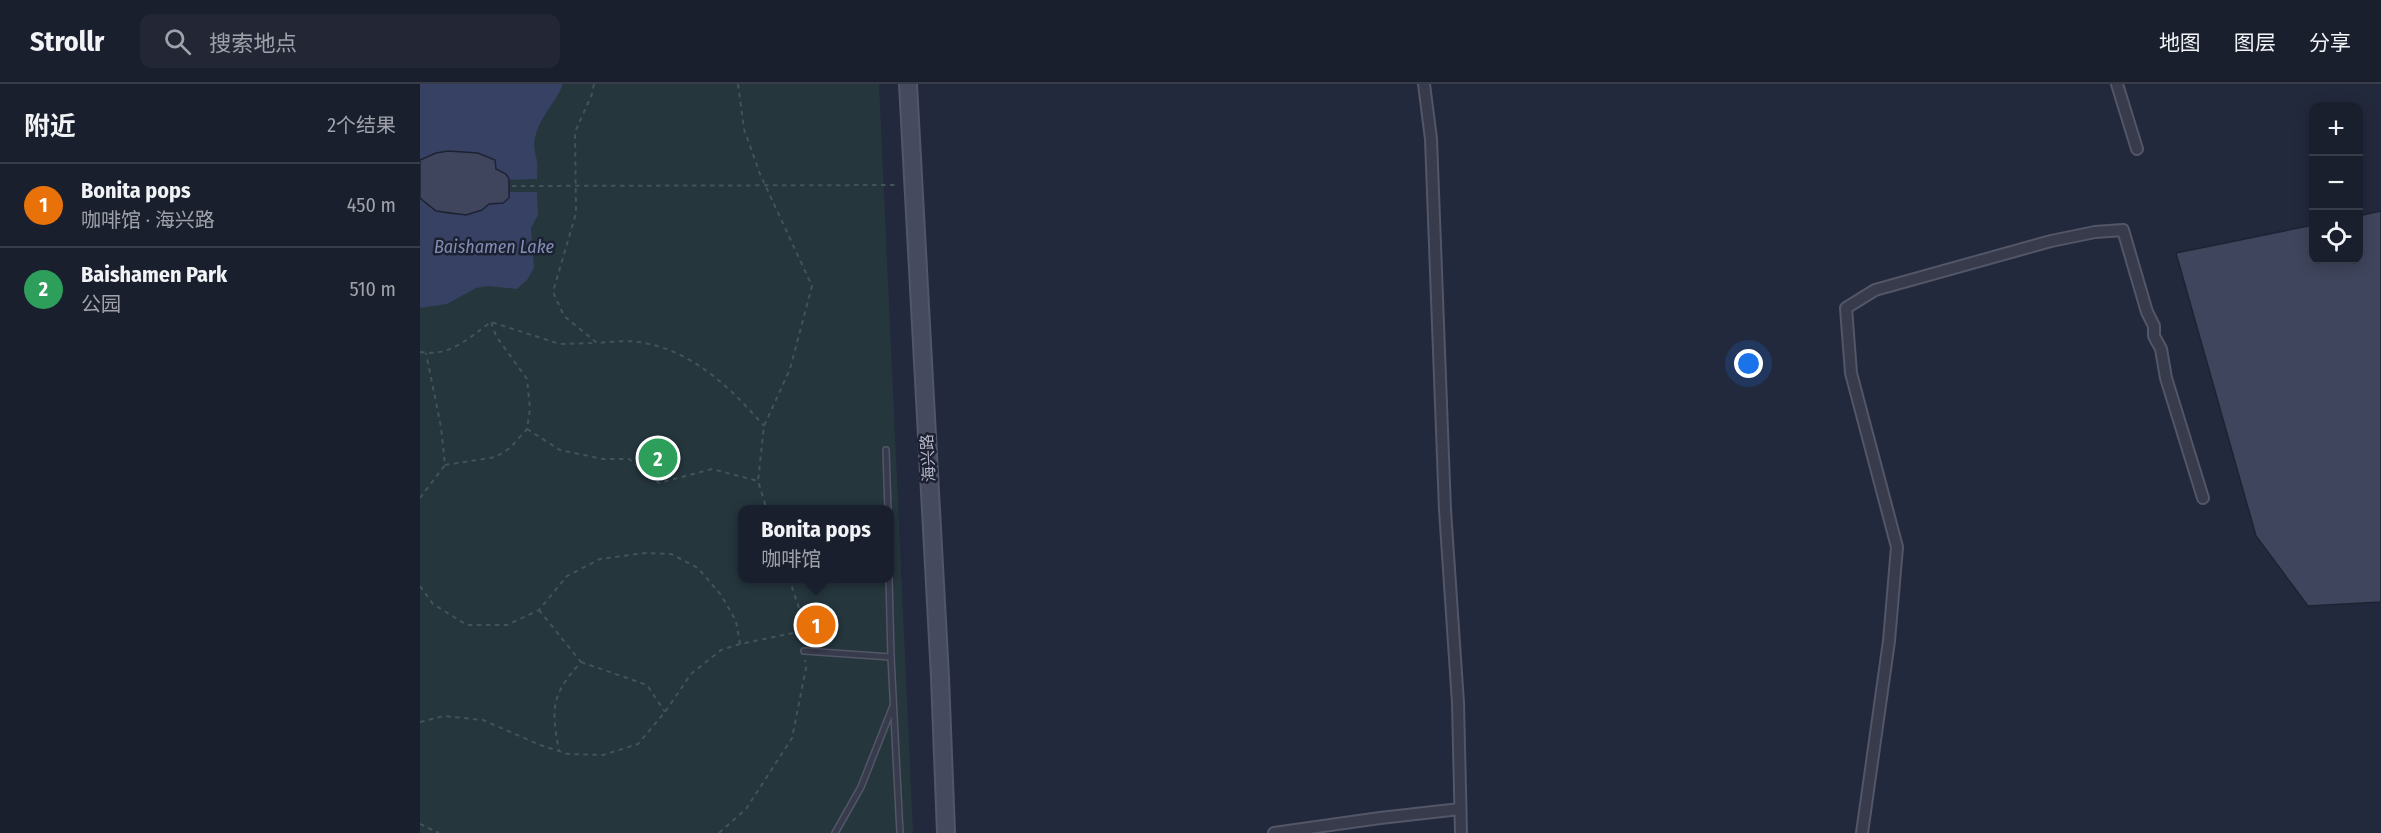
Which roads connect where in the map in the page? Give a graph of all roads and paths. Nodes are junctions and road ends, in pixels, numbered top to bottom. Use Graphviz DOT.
graph roads {
  1 [pos="594,84"];
  2 [pos="738,84"];
  3 [pos="899,84"];
  4 [pos="908,84"];
  5 [pos="1424,84"];
  6 [pos="2117,84"];
  7 [pos="2137,149"];
  8 [pos="904,185"];
  9 [pos="512,186"];
  10 [pos="575,186"];
  11 [pos="766,186"];
  12 [pos="491,322"];
  13 [pos="597,343"];
  14 [pos="420,352"];
  15 [pos="426,353"];
  16 [pos="764,426"];
  17 [pos="527,429"];
  18 [pos="886,450"];
  19 [pos="445,465"];
  20 [pos="758,481"];
  21 [pos="420,498"];
  22 [pos="2203,498"];
  23 [pos="765,505"];
  24 [pos="888,505"];
  25 [pos="790,583"];
  26 [pos="889,583"];
  27 [pos="420,586"];
  28 [pos="539,610"];
  29 [pos="803,631"];
  30 [pos="740,644"];
  31 [pos="804,651"];
  32 [pos="891,657"];
  33 [pos="581,662"];
  34 [pos="894,704"];
  35 [pos="665,712"];
  36 [pos="420,722"];
  37 [pos="559,751"];
  38 [pos="1460,809"];
  39 [pos="420,824"];
  40 [pos="439,833"];
  41 [pos="719,833"];
  42 [pos="835,833"];
  43 [pos="900,833"];
  44 [pos="937,833"];
  45 [pos="946,833"];
  46 [pos="1274,833"];
  47 [pos="1461,833"];
  48 [pos="1862,833"];
  1 -- 10 [label="path"];
  2 -- 11 [label="path"];
  3 -- 8 [label="street, 海兴路"];
  4 -- 45 [label="street, 海兴路"];
  5 -- 38 [label="street"];
  6 -- 7 [label="street"];
  8 -- 11 [label="path"];
  8 -- 44 [label="street, 海兴路"];
  9 -- 10 [label="path"];
  10 -- 11 [label="path"];
  10 -- 13 [label="path"];
  11 -- 16 [label="path"];
  12 -- 13 [label="path"];
  12 -- 15 [label="path"];
  12 -- 17 [label="path"];
  13 -- 16 [label="path"];
  14 -- 15 [label="path"];
  15 -- 19 [label="path"];
  16 -- 20 [label="path"];
  17 -- 19 [label="path"];
  17 -- 20 [label="path"];
  18 -- 24 [label="lane"];
  19 -- 21 [label="path"];
  20 -- 23 [label="path"];
  22 -- 48 [label="street"];
  25 -- 29 [label="path"];
  26 -- 32 [label="lane"];
  27 -- 28 [label="path"];
  28 -- 30 [label="path"];
  28 -- 33 [label="path"];
  29 -- 30 [label="path"];
  29 -- 31 [label="path"];
  30 -- 35 [label="path"];
  31 -- 32 [label="lane"];
  31 -- 41 [label="path"];
  32 -- 34 [label="lane"];
  33 -- 35 [label="path"];
  33 -- 37 [label="path"];
  34 -- 42 [label="lane"];
  34 -- 43 [label="lane"];
  35 -- 37 [label="path"];
  36 -- 37 [label="path"];
  38 -- 46 [label="street"];
  38 -- 47 [label="street"];
  39 -- 40 [label="path"];
}
